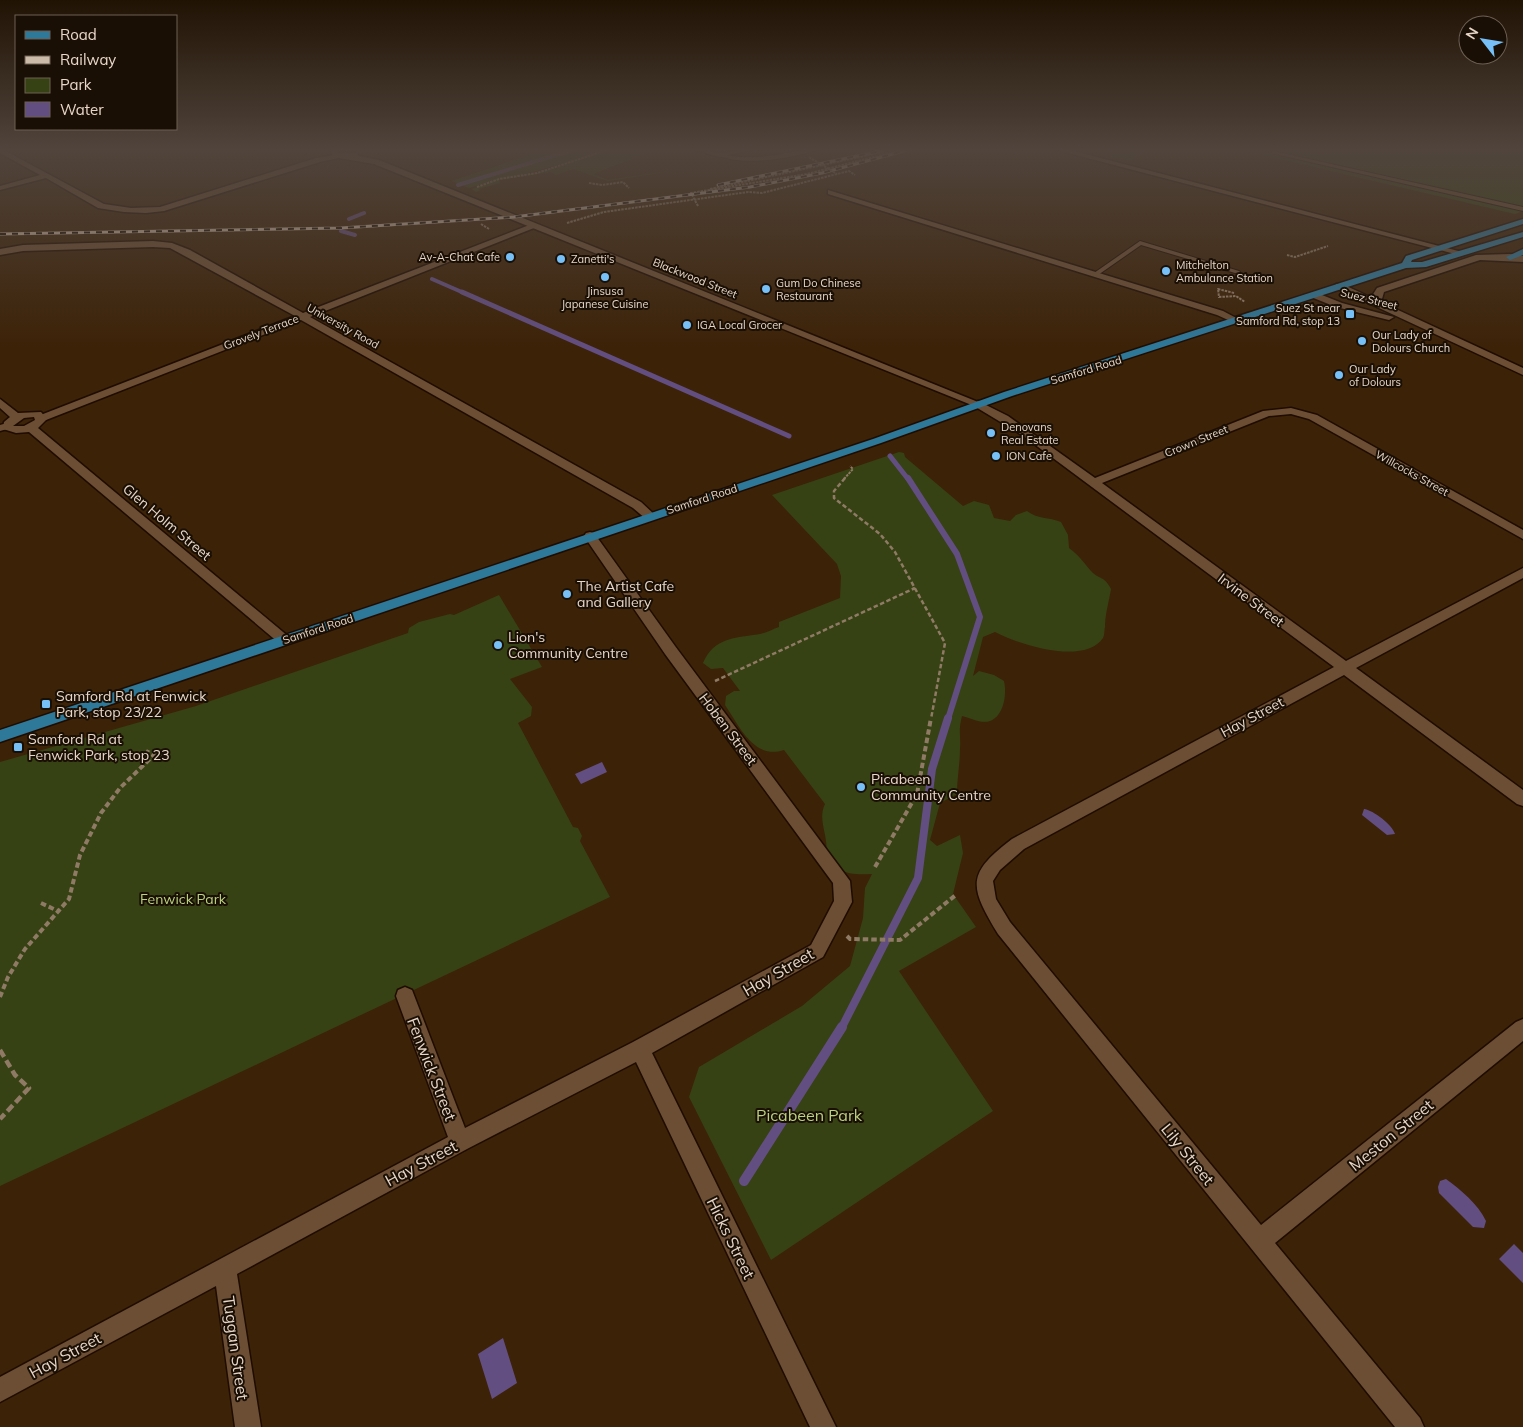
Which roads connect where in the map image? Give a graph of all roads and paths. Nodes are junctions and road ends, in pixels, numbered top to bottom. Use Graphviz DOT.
graph roads {
  1 [pos="507,215"];
  2 [pos="593,215"];
  3 [pos="904,215"];
  4 [pos="1315,215"];
  5 [pos="1523,221"];
  6 [pos="535,226"];
  7 [pos="559,226"];
  8 [pos="1523,234"];
  9 [pos="1512,238"];
  10 [pos="1328,246"];
  11 [pos="1443,247"];
  12 [pos="1523,247"];
  13 [pos="0,252"];
  14 [pos="1523,252"];
  15 [pos="1462,253"];
  16 [pos="1287,255"];
  17 [pos="1510,257"];
  18 [pos="1523,259"];
  19 [pos="1405,264"];
  20 [pos="1237,272"];
  21 [pos="1096,274"];
  22 [pos="1339,286"];
  23 [pos="1234,293"];
  24 [pos="1314,295"];
  25 [pos="1248,304"];
  26 [pos="1377,304"];
  27 [pos="301,317"];
  28 [pos="1237,320"];
  29 [pos="1419,325"];
  30 [pos="1523,372"];
  31 [pos="0,402"];
  32 [pos="978,404"];
  33 [pos="1301,412"];
  34 [pos="17,417"];
  35 [pos="42,418"];
  36 [pos="4,427"];
  37 [pos="31,428"];
  38 [pos="849,465"];
  39 [pos="1093,482"];
  40 [pos="650,516"];
  41 [pos="1523,535"];
  42 [pos="590,536"];
  43 [pos="1523,572"];
  44 [pos="915,588"];
  45 [pos="284,640"];
  46 [pos="1343,668"];
  47 [pos="699,689"];
  48 [pos="0,736"];
  49 [pos="146,751"];
  50 [pos="1523,799"];
  51 [pos="875,867"];
  52 [pos="988,872"];
  53 [pos="957,894"];
  54 [pos="41,903"];
  55 [pos="58,911"];
  56 [pos="832,926"];
  57 [pos="850,939"];
  58 [pos="405,996"];
  59 [pos="0,998"];
  60 [pos="1523,1029"];
  61 [pos="640,1049"];
  62 [pos="0,1050"];
  63 [pos="0,1119"];
  64 [pos="460,1142"];
  65 [pos="1259,1241"];
  66 [pos="225,1269"];
  67 [pos="0,1390"];
  68 [pos="248,1427"];
  69 [pos="824,1427"];
  70 [pos="1411,1427"];
  1 -- 6 [label="street, Blackwood Street"];
  2 -- 7 [label="path"];
  3 -- 21 [label="street"];
  4 -- 11 [label="street"];
  5 -- 11 [label="main road, Samford Road"];
  6 -- 27 [label="street, Grovely Terrace"];
  6 -- 32 [label="street, Blackwood Street"];
  8 -- 9 [label="main road, Samford Road"];
  9 -- 12 [label="main road"];
  9 -- 15 [label="main road, Samford Road"];
  10 -- 16 [label="path"];
  11 -- 15 [label="street"];
  11 -- 19 [label="main road, Samford Road"];
  13 -- 27 [label="street, University Road"];
  14 -- 17 [label="main road"];
  15 -- 19 [label="main road, Samford Road"];
  17 -- 18 [label="street"];
  17 -- 26 [label="street"];
  19 -- 22 [label="main road, Samford Road"];
  20 -- 21 [label="lane"];
  21 -- 28 [label="street"];
  22 -- 24 [label="main road, Samford Road"];
  22 -- 26 [label="street, Suez Street"];
  23 -- 25 [label="path"];
  24 -- 28 [label="main road, Samford Road"];
  24 -- 29 [label="street, Suez Street"];
  26 -- 29 [label="street, Suez Street"];
  27 -- 35 [label="street, Grovely Terrace"];
  27 -- 40 [label="street, University Road"];
  28 -- 32 [label="main road, Samford Road"];
  29 -- 30 [label="street, Suez Street"];
  31 -- 34 [label="street"];
  32 -- 39 [label="street, Irvine Street"];
  32 -- 40 [label="main road, Samford Road"];
  33 -- 39 [label="street, Crown Street"];
  33 -- 41 [label="street, Willcocks Street"];
  34 -- 35 [label="street"];
  34 -- 36 [label="street"];
  35 -- 37 [label="street"];
  36 -- 37 [label="street"];
  37 -- 45 [label="street, Glen Holm Street"];
  38 -- 44 [label="path"];
  39 -- 46 [label="street, Irvine Street"];
  40 -- 42 [label="main road, Samford Road"];
  42 -- 45 [label="main road, Samford Road"];
  42 -- 47 [label="street, Hoben Street"];
  43 -- 46 [label="street, Hay Street"];
  44 -- 47 [label="path"];
  44 -- 51 [label="path"];
  45 -- 48 [label="main road, Samford Road"];
  46 -- 50 [label="street, Irvine Street"];
  46 -- 52 [label="street, Hay Street"];
  47 -- 56 [label="street, Hoben Street"];
  49 -- 55 [label="path"];
  52 -- 65 [label="street, Lily Street"];
  53 -- 57 [label="path"];
  54 -- 55 [label="path"];
  55 -- 59 [label="path"];
  56 -- 61 [label="street, Hay Street"];
  58 -- 64 [label="street, Fenwick Street"];
  60 -- 65 [label="street, Meston Street"];
  61 -- 64 [label="street, Hay Street"];
  61 -- 69 [label="street, Hicks Street"];
  62 -- 63 [label="path"];
  64 -- 66 [label="street, Hay Street"];
  65 -- 70 [label="street, Lily Street"];
  66 -- 67 [label="street, Hay Street"];
  66 -- 68 [label="street, Tuggan Street"];
}
